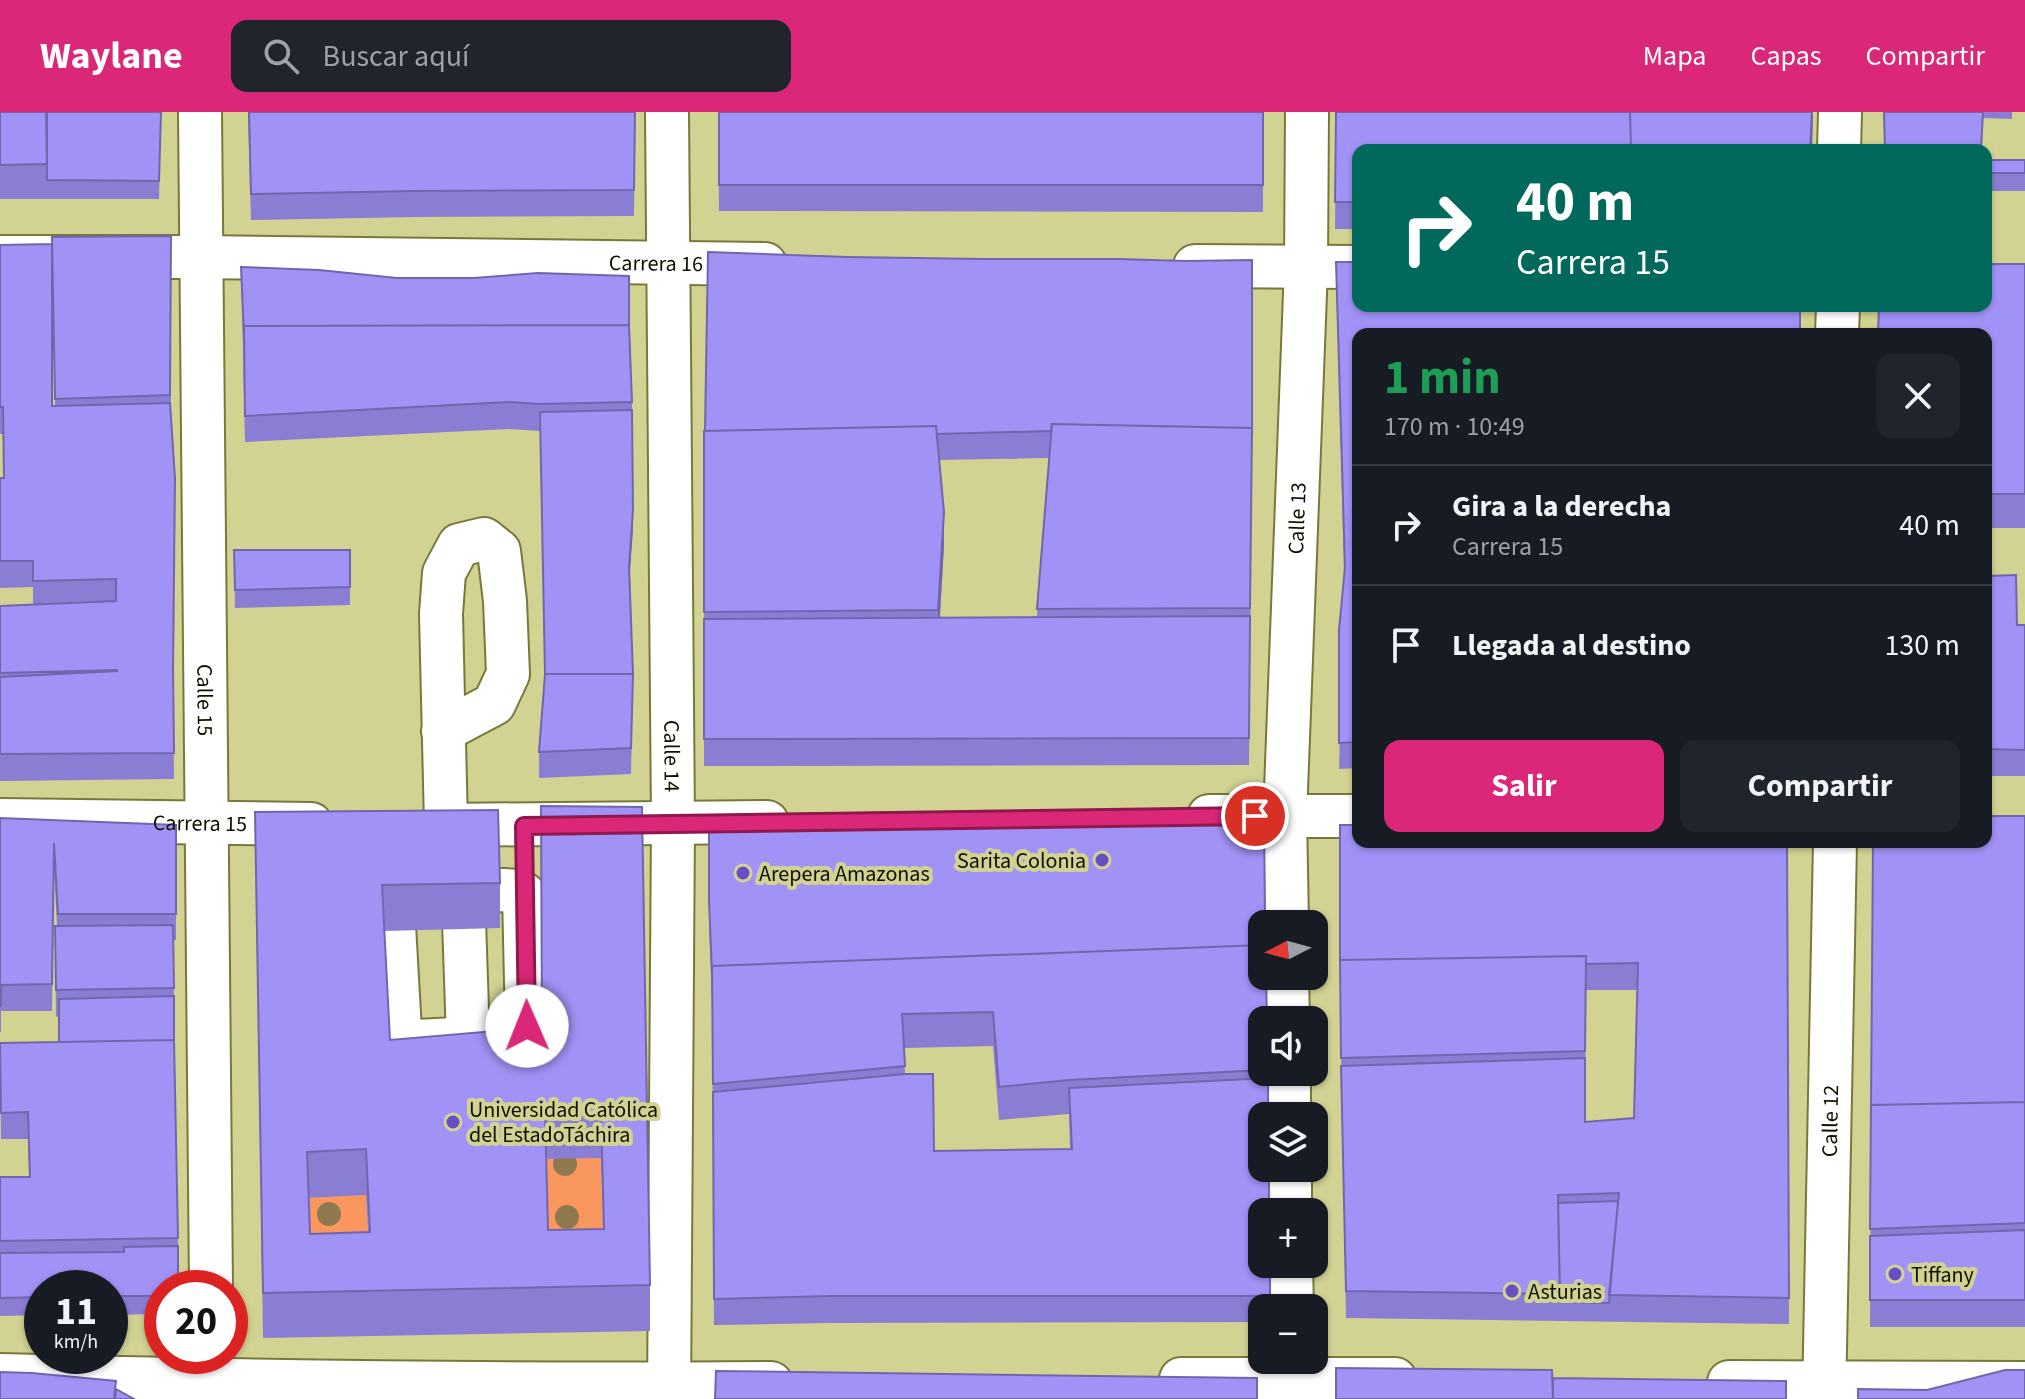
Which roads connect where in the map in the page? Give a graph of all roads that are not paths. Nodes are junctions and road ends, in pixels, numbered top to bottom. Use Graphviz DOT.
graph roads {
  1 [pos="200,112"];
  2 [pos="667,112"];
  3 [pos="1307,112"];
  4 [pos="1840,112"];
  5 [pos="1839,144"];
  6 [pos="0,257"];
  7 [pos="201,257"];
  8 [pos="668,263"];
  9 [pos="796,264"];
  10 [pos="1162,266"];
  11 [pos="1306,267"];
  12 [pos="1352,267"];
  13 [pos="443,731"];
  14 [pos="1285,816"];
  15 [pos="1352,816"];
  16 [pos="1175,817"];
  17 [pos="0,820"];
  18 [pos="798,821"];
  19 [pos="208,823"];
  20 [pos="673,823"];
  21 [pos="351,824"];
  22 [pos="398,825"];
  23 [pos="446,825"];
  24 [pos="524,826"];
  25 [pos="1835,848"];
  26 [pos="463,891"];
  27 [pos="524,894"];
  28 [pos="1287,910"];
  29 [pos="468,1039"];
  30 [pos="211,1270"];
  31 [pos="0,1375"];
  32 [pos="212,1378"];
  33 [pos="1149,1379"];
  34 [pos="1292,1379"];
  35 [pos="1433,1379"];
  36 [pos="813,1382"];
  37 [pos="1699,1382"];
  38 [pos="2025,1383"];
  39 [pos="669,1391"];
  40 [pos="1824,1391"];
  1 -- 7 [label="street, Calle 15"];
  2 -- 8 [label="street, Calle 14"];
  3 -- 11 [label="street, Calle 13"];
  4 -- 5 [label="street"];
  6 -- 7 [label="street, Carrera 16"];
  7 -- 8 [label="street, Carrera 16"];
  7 -- 19 [label="street, Calle 15"];
  8 -- 9 [label="street, Carrera 16"];
  8 -- 20 [label="street, Calle 14"];
  10 -- 11 [label="street"];
  11 -- 12 [label="street"];
  11 -- 14 [label="street, Calle 13"];
  13 -- 23 [label="street"];
  14 -- 15 [label="street"];
  14 -- 16 [label="street"];
  14 -- 28 [label="street, Calle 13"];
  17 -- 19 [label="street, Carrera 15"];
  18 -- 20 [label="street"];
  19 -- 21 [label="street, Carrera 15"];
  19 -- 30 [label="street, Calle 15"];
  20 -- 24 [label="street"];
  20 -- 39 [label="street, Calle 14"];
  22 -- 23 [label="street"];
  23 -- 24 [label="street"];
  24 -- 27 [label="street"];
  25 -- 40 [label="street, Calle 12"];
  26 -- 27 [label="street"];
  26 -- 29 [label="street"];
  26 -- 29 [label="street"];
  27 -- 29 [label="street"];
  31 -- 32 [label="street"];
  32 -- 39 [label="street"];
  33 -- 34 [label="street"];
  34 -- 35 [label="street"];
  36 -- 39 [label="street"];
  37 -- 40 [label="street"];
  38 -- 40 [label="street"];
}
